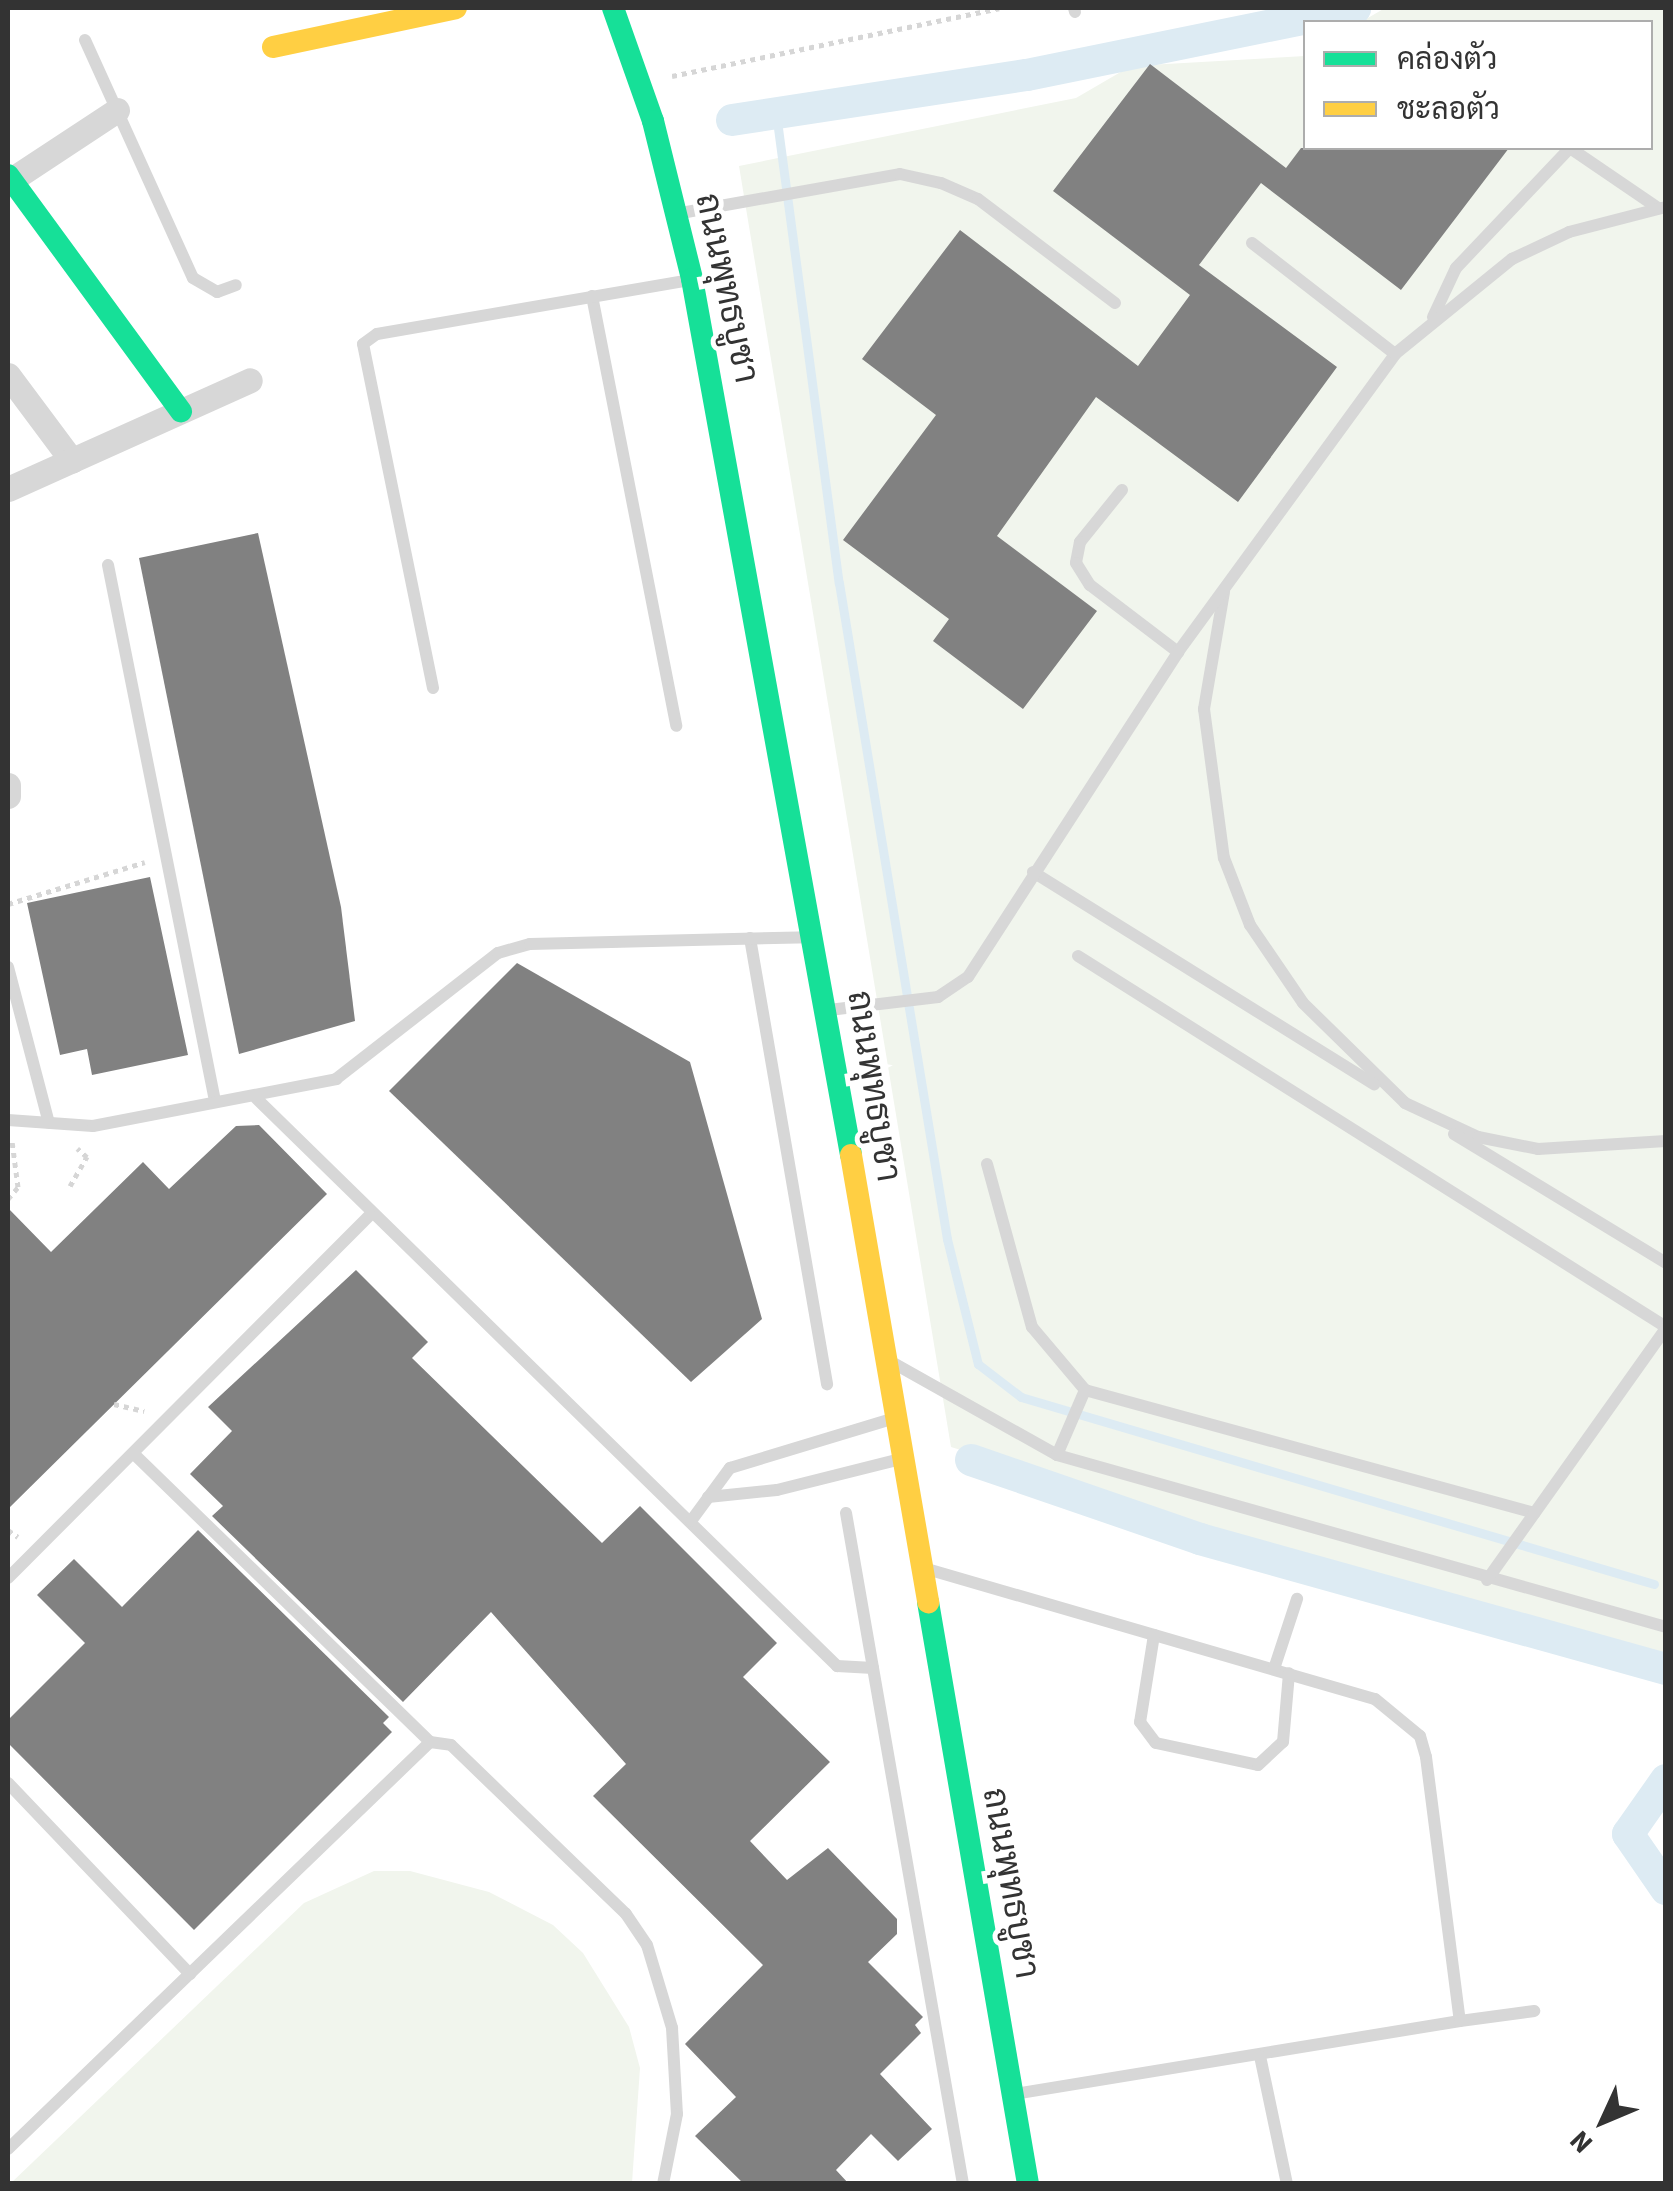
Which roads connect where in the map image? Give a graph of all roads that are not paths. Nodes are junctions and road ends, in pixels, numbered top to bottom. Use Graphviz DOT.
graph roads {
  1 [pos="456,8"];
  2 [pos="613,8"];
  3 [pos="86,40"];
  4 [pos="274,47"];
  5 [pos="117,110"];
  6 [pos="1568,150"];
  7 [pos="1573,150"];
  8 [pos="10,177"];
  9 [pos="1662,208"];
  10 [pos="678,214"];
  11 [pos="1252,243"];
  12 [pos="692,279"];
  13 [pos="236,285"];
  14 [pos="592,296"];
  15 [pos="1116,303"];
  16 [pos="1430,324"];
  17 [pos="1396,354"];
  18 [pos="8,375"];
  19 [pos="250,380"];
  20 [pos="181,411"];
  21 [pos="72,461"];
  22 [pos="8,488"];
  23 [pos="1122,490"];
  24 [pos="108,565"];
  25 [pos="1224,590"];
  26 [pos="1178,652"];
  27 [pos="432,688"];
  28 [pos="676,726"];
  29 [pos="8,785"];
  30 [pos="8,796"];
  31 [pos="1033,872"];
  32 [pos="814,937"];
  33 [pos="750,938"];
  34 [pos="1078,956"];
  35 [pos="8,967"];
  36 [pos="826,1010"];
  37 [pos="256,1098"];
  38 [pos="215,1101"];
  39 [pos="1405,1103"];
  40 [pos="8,1120"];
  41 [pos="50,1123"];
  42 [pos="1666,1141"];
  43 [pos="987,1164"];
  44 [pos="370,1215"];
  45 [pos="1666,1263"];
  46 [pos="1666,1328"];
  47 [pos="882,1357"];
  48 [pos="826,1384"];
  49 [pos="1086,1390"];
  50 [pos="894,1418"];
  51 [pos="1057,1454"];
  52 [pos="134,1455"];
  53 [pos="900,1459"];
  54 [pos="708,1497"];
  55 [pos="846,1513"];
  56 [pos="1534,1513"];
  57 [pos="691,1521"];
  58 [pos="919,1567"];
  59 [pos="8,1578"];
  60 [pos="1487,1580"];
  61 [pos="1297,1600"];
  62 [pos="1666,1627"];
  63 [pos="1154,1635"];
  64 [pos="873,1668"];
  65 [pos="1274,1668"];
  66 [pos="1289,1673"];
  67 [pos="430,1742"];
  68 [pos="8,1783"];
  69 [pos="190,1974"];
  70 [pos="1534,2011"];
  71 [pos="1460,2021"];
  72 [pos="1260,2056"];
  73 [pos="1013,2094"];
  74 [pos="8,2149"];
  75 [pos="663,2184"];
  76 [pos="963,2184"];
  77 [pos="1028,2184"];
  78 [pos="1287,2184"];
  1 -- 4 [label="main road"];
  2 -- 10 [label="main road, ถนนพุทธบูชา"];
  3 -- 5 [label="lane"];
  5 -- 8 [label="street"];
  5 -- 13 [label="lane"];
  6 -- 16 [label="lane"];
  7 -- 9 [label="lane"];
  8 -- 20 [label="main road"];
  9 -- 16 [label="lane"];
  10 -- 12 [label="main road, ถนนพุทธบูชา"];
  10 -- 15 [label="lane"];
  11 -- 17 [label="lane"];
  12 -- 14 [label="lane"];
  12 -- 32 [label="main road, ถนนพุทธบูชา"];
  14 -- 27 [label="lane"];
  14 -- 28 [label="lane"];
  16 -- 17 [label="lane"];
  17 -- 25 [label="lane"];
  18 -- 21 [label="street"];
  19 -- 20 [label="street"];
  20 -- 21 [label="street"];
  21 -- 22 [label="street"];
  23 -- 26 [label="lane"];
  24 -- 38 [label="lane"];
  25 -- 26 [label="lane"];
  25 -- 39 [label="lane"];
  26 -- 31 [label="lane"];
  29 -- 30 [label="street"];
  31 -- 36 [label="lane"];
  31 -- 39 [label="lane"];
  32 -- 33 [label="lane"];
  32 -- 36 [label="main road, ถนนพุทธบูชา"];
  33 -- 37 [label="lane"];
  33 -- 48 [label="lane"];
  34 -- 46 [label="lane"];
  35 -- 41 [label="lane"];
  36 -- 47 [label="main road, ถนนพุทธบูชา"];
  37 -- 38 [label="lane"];
  37 -- 44 [label="lane"];
  38 -- 41 [label="lane"];
  39 -- 42 [label="lane"];
  39 -- 45 [label="lane"];
  40 -- 41 [label="lane"];
  43 -- 49 [label="lane"];
  44 -- 52 [label="lane"];
  44 -- 57 [label="lane"];
  46 -- 56 [label="lane"];
  47 -- 50 [label="main road, ถนนพุทธบูชา"];
  47 -- 51 [label="lane"];
  49 -- 51 [label="lane"];
  49 -- 56 [label="lane"];
  50 -- 53 [label="main road, ถนนพุทธบูชา"];
  50 -- 54 [label="lane"];
  51 -- 60 [label="lane"];
  52 -- 59 [label="lane"];
  52 -- 67 [label="lane"];
  53 -- 54 [label="lane"];
  53 -- 58 [label="main road, ถนนพุทธบูชา"];
  54 -- 57 [label="lane"];
  55 -- 64 [label="lane"];
  56 -- 60 [label="lane"];
  57 -- 64 [label="lane"];
  58 -- 63 [label="lane"];
  58 -- 73 [label="main road, ถนนพุทธบูชา"];
  60 -- 62 [label="lane"];
  61 -- 65 [label="lane"];
  63 -- 65 [label="lane"];
  63 -- 66 [label="lane"];
  64 -- 76 [label="lane"];
  65 -- 66 [label="lane"];
  66 -- 71 [label="lane"];
  67 -- 69 [label="lane"];
  67 -- 75 [label="lane"];
  68 -- 69 [label="lane"];
  69 -- 74 [label="lane"];
  70 -- 71 [label="lane"];
  71 -- 72 [label="lane"];
  72 -- 73 [label="lane"];
  72 -- 78 [label="lane"];
  73 -- 77 [label="main road, ถนนพุทธบูชา"];
}
